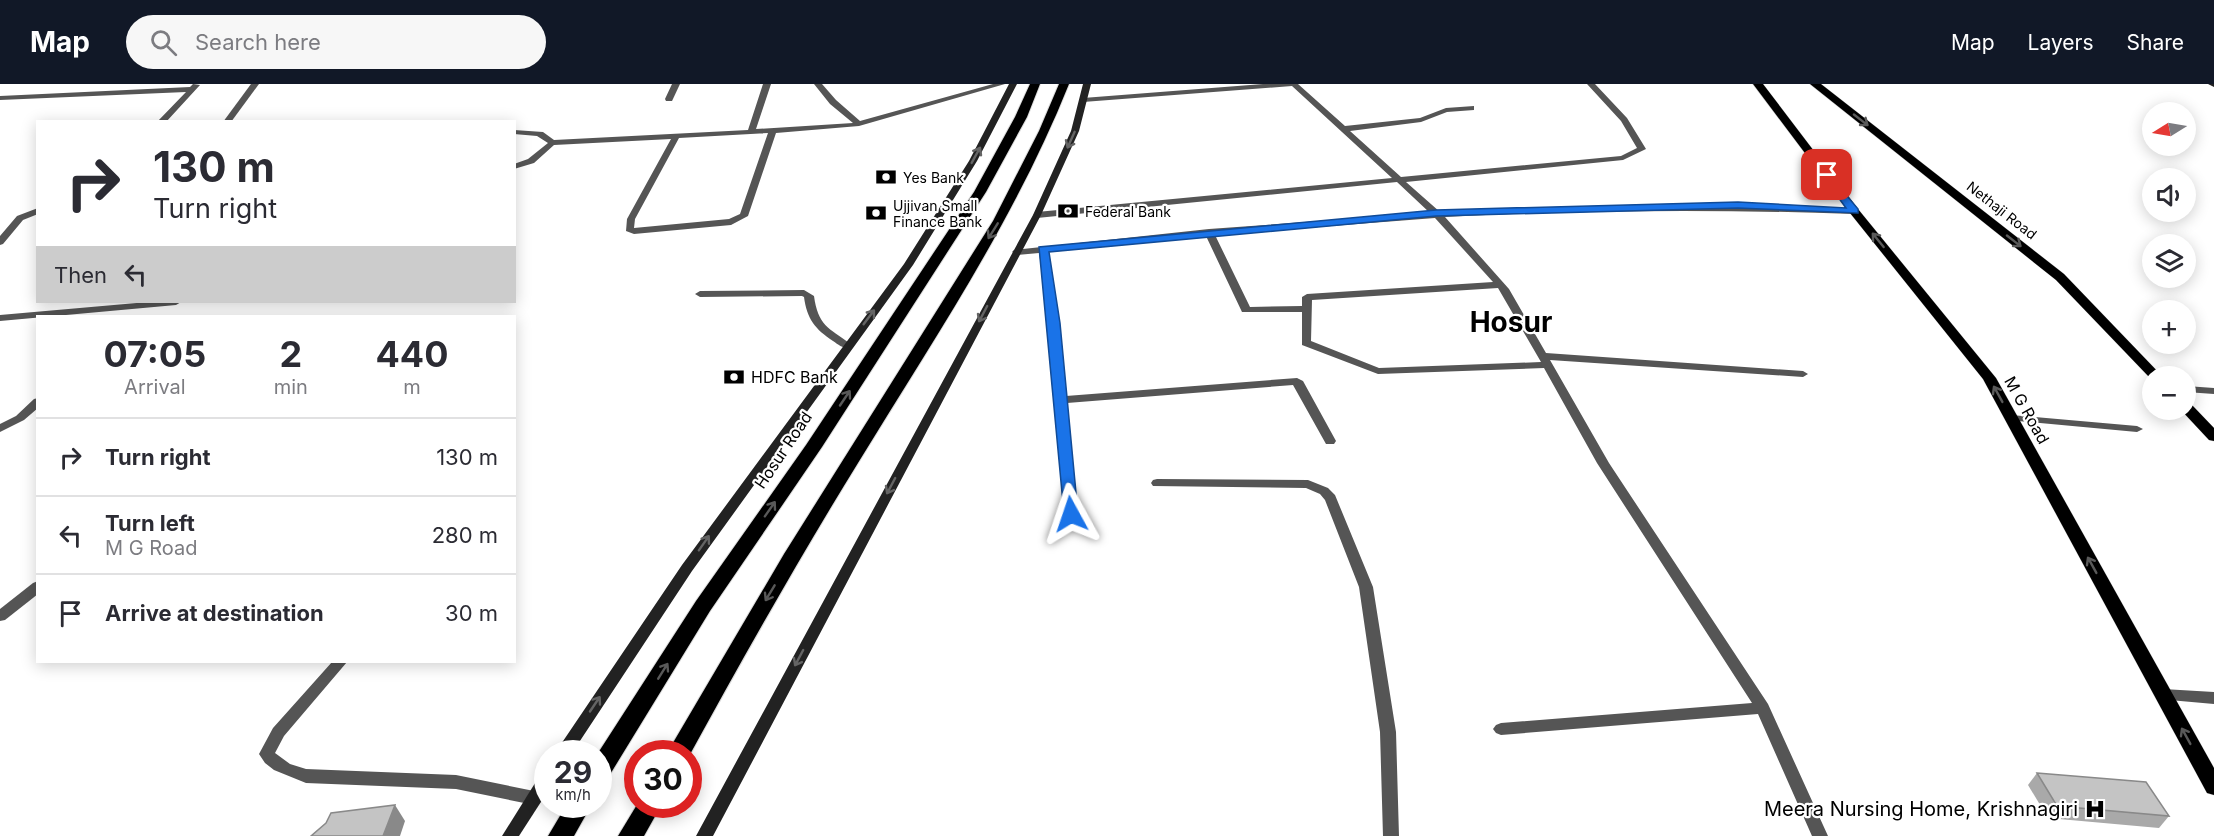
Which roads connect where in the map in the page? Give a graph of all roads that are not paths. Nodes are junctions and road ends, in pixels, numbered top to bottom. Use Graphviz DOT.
graph roads {
  1 [pos="255,84"];
  2 [pos="676,84"];
  3 [pos="767,84"];
  4 [pos="818,84"];
  5 [pos="1001,84"];
  6 [pos="1013,84"];
  7 [pos="1035,84"];
  8 [pos="1064,84"];
  9 [pos="1087,84"];
  10 [pos="1292,84"];
  11 [pos="1591,84"];
  12 [pos="1758,84"];
  13 [pos="1815,84"];
  14 [pos="195,86"];
  15 [pos="0,98"];
  16 [pos="669,99"];
  17 [pos="1083,100"];
  18 [pos="1470,108"];
  19 [pos="163,120"];
  20 [pos="228,120"];
  21 [pos="859,124"];
  22 [pos="1343,129"];
  23 [pos="773,131"];
  24 [pos="516,132"];
  25 [pos="751,132"];
  26 [pos="676,137"];
  27 [pos="552,143"];
  28 [pos="516,166"];
  29 [pos="1397,178"];
  30 [pos="1854,211"];
  31 [pos="36,212"];
  32 [pos="1436,213"];
  33 [pos="1037,215"];
  34 [pos="1209,232"];
  35 [pos="0,242"];
  36 [pos="1043,249"];
  37 [pos="1017,252"];
  38 [pos="1500,285"];
  39 [pos="700,294"];
  40 [pos="165,303"];
  41 [pos="1307,309"];
  42 [pos="0,318"];
  43 [pos="847,346"];
  44 [pos="1545,360"];
  45 [pos="2146,366"];
  46 [pos="1803,374"];
  47 [pos="2196,390"];
  48 [pos="2214,391"];
  49 [pos="1061,400"];
  50 [pos="36,403"];
  51 [pos="2011,418"];
  52 [pos="2196,418"];
  53 [pos="0,429"];
  54 [pos="2137,429"];
  55 [pos="2214,437"];
  56 [pos="1330,441"];
  57 [pos="1157,483"];
  58 [pos="1071,514"];
  59 [pos="36,588"];
  60 [pos="0,616"];
  61 [pos="339,663"];
  62 [pos="2163,695"];
  63 [pos="2214,698"];
  64 [pos="1763,708"];
  65 [pos="1501,729"];
  66 [pos="572,740"];
  67 [pos="685,740"];
  68 [pos="612,752"];
  69 [pos="2214,787"];
  70 [pos="534,798"];
  71 [pos="572,818"];
  72 [pos="642,818"];
  73 [pos="510,836"];
  74 [pos="561,836"];
  75 [pos="631,836"];
  76 [pos="704,836"];
  77 [pos="1391,836"];
  78 [pos="1820,836"];
  1 -- 20 [label="street"];
  2 -- 16 [label="street"];
  3 -- 25 [label="street"];
  4 -- 21 [label="street"];
  5 -- 21 [label="street"];
  43 -- 6 [label="street, one-way"];
  68 -- 7 [label="highway, Hosur Road, one-way"];
  8 -- 67 [label="highway, one-way"];
  9 -- 17 [label="street"];
  10 -- 17 [label="street"];
  10 -- 22 [label="street"];
  11 -- 29 [label="street"];
  12 -- 30 [label="main road, M G Road"];
  13 -- 45 [label="main road, Nethaji Road, one-way"];
  14 -- 15 [label="street"];
  14 -- 19 [label="street"];
  17 -- 33 [label="street, one-way"];
  18 -- 22 [label="street"];
  21 -- 23 [label="street"];
  22 -- 29 [label="street"];
  23 -- 25 [label="street"];
  23 -- 26 [label="street"];
  24 -- 27 [label="street"];
  25 -- 26 [label="street"];
  26 -- 27 [label="street"];
  27 -- 28 [label="street"];
  29 -- 32 [label="street"];
  29 -- 33 [label="street"];
  30 -- 32 [label="street"];
  51 -- 30 [label="main road, M G Road, one-way"];
  31 -- 35 [label="street"];
  32 -- 34 [label="street"];
  32 -- 38 [label="street"];
  33 -- 37 [label="street"];
  34 -- 36 [label="street"];
  34 -- 41 [label="street"];
  36 -- 37 [label="street"];
  36 -- 49 [label="street"];
  37 -- 76 [label="street, one-way"];
  38 -- 41 [label="street"];
  38 -- 44 [label="street"];
  39 -- 43 [label="street"];
  40 -- 42 [label="street"];
  41 -- 44 [label="street"];
  66 -- 43 [label="street, one-way"];
  44 -- 46 [label="street"];
  44 -- 64 [label="street"];
  47 -- 48 [label="street"];
  49 -- 56 [label="street"];
  49 -- 58 [label="street"];
  50 -- 53 [label="street"];
  51 -- 54 [label="street"];
  62 -- 51 [label="main road, M G Road, one-way"];
  52 -- 55 [label="main road"];
  57 -- 77 [label="street"];
  59 -- 60 [label="street"];
  61 -- 70 [label="street"];
  62 -- 63 [label="street"];
  69 -- 62 [label="main road, M G Road, one-way"];
  64 -- 65 [label="street"];
  64 -- 78 [label="street"];
  70 -- 73 [label="street"];
  71 -- 74 [label="highway"];
  72 -- 75 [label="highway"];
}
